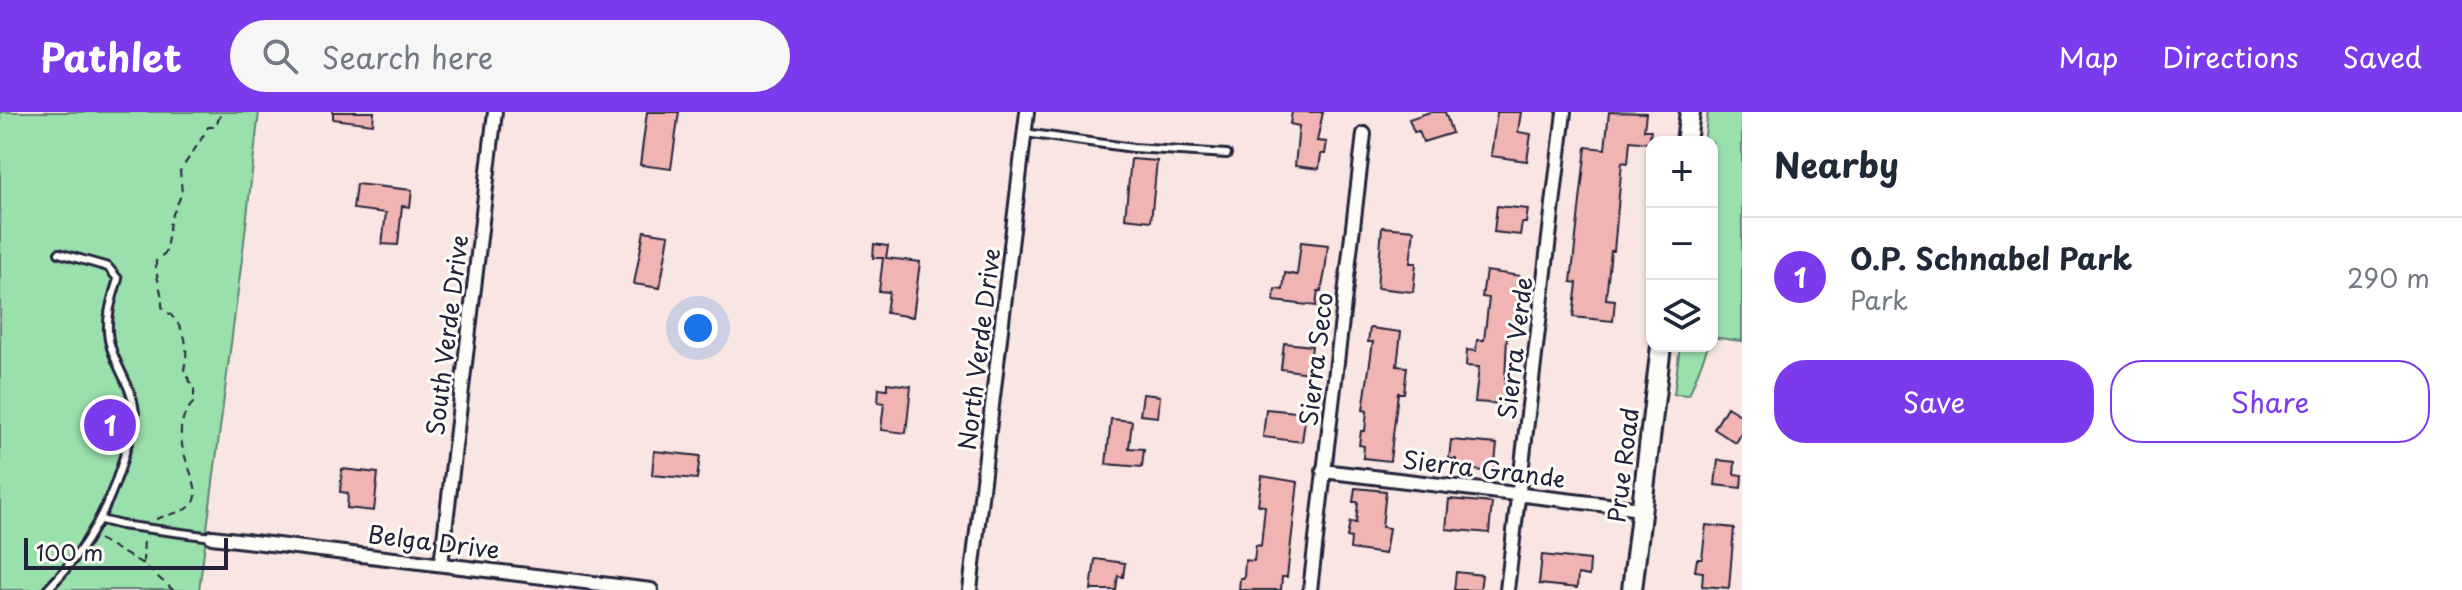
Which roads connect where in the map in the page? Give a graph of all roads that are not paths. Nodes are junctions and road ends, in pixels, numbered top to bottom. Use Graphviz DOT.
graph roads {
  1 [pos="495,112"];
  2 [pos="1027,112"];
  3 [pos="1564,112"];
  4 [pos="1690,112"];
  5 [pos="1025,133"];
  6 [pos="1364,134"];
  7 [pos="1687,136"];
  8 [pos="1227,154"];
  9 [pos="59,253"];
  10 [pos="1660,352"];
  11 [pos="1323,471"];
  12 [pos="1519,493"];
  13 [pos="1641,509"];
  14 [pos="101,520"];
  15 [pos="212,537"];
  16 [pos="441,564"];
  17 [pos="47,590"];
  18 [pos="651,590"];
  19 [pos="970,590"];
  20 [pos="1310,590"];
  21 [pos="1507,590"];
  22 [pos="1632,590"];
  1 -- 16 [label="street, South Verde Drive"];
  2 -- 5 [label="street, North Verde Drive"];
  3 -- 12 [label="street, Sierra Verde"];
  4 -- 7 [label="main road"];
  5 -- 8 [label="lane"];
  5 -- 19 [label="street, North Verde Drive"];
  6 -- 11 [label="street, Sierra Seco"];
  9 -- 14 [label="lane"];
  10 -- 13 [label="main road, Prue Road"];
  11 -- 12 [label="street, Sierra Grande"];
  11 -- 20 [label="street, Sierra Seco"];
  12 -- 13 [label="street, Sierra Grande"];
  12 -- 21 [label="street, Sierra Verde"];
  13 -- 22 [label="main road, Prue Road"];
  14 -- 15 [label="lane"];
  14 -- 17 [label="lane"];
  15 -- 16 [label="street, Belga Drive"];
  16 -- 18 [label="street, Belga Drive"];
}
